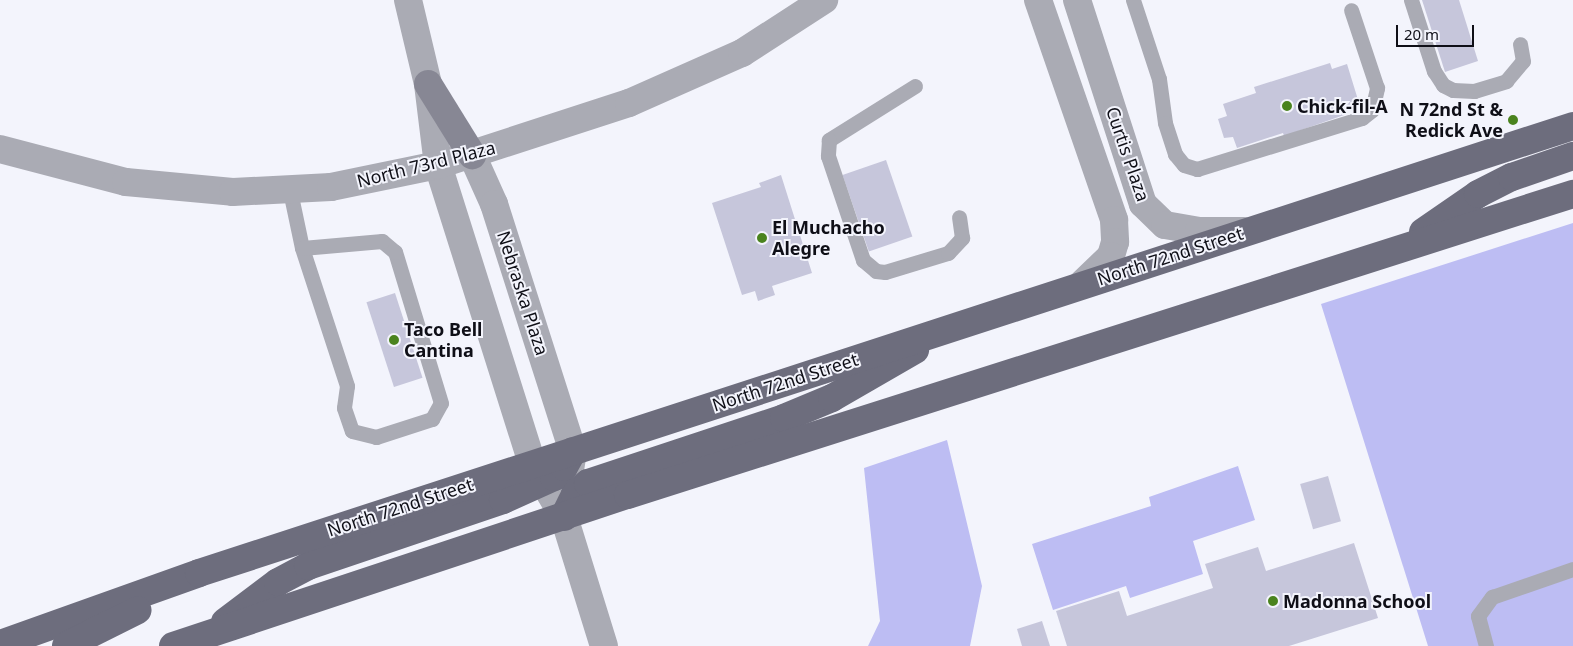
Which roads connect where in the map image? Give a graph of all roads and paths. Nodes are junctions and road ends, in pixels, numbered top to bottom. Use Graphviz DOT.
graph roads {
  1 [pos="408,0"];
  2 [pos="824,0"];
  3 [pos="1038,0"];
  4 [pos="1077,0"];
  5 [pos="1133,0"];
  6 [pos="1411,0"];
  7 [pos="1351,10"];
  8 [pos="1520,44"];
  9 [pos="428,84"];
  10 [pos="915,86"];
  11 [pos="1573,126"];
  12 [pos="0,149"];
  13 [pos="472,155"];
  14 [pos="1573,156"];
  15 [pos="438,165"];
  16 [pos="290,191"];
  17 [pos="1573,194"];
  18 [pos="959,217"];
  19 [pos="1245,232"];
  20 [pos="302,248"];
  21 [pos="1385,254"];
  22 [pos="1081,285"];
  23 [pos="964,323"];
  24 [pos="573,450"];
  25 [pos="538,473"];
  26 [pos="564,517"];
  27 [pos="1573,569"];
  28 [pos="199,573"];
  29 [pos="202,636"];
  30 [pos="0,644"];
  31 [pos="66,646"];
  32 [pos="173,646"];
  33 [pos="604,646"];
  34 [pos="1486,646"];
  1 -- 9 [label="street, Nebraska Plaza"];
  2 -- 13 [label="street, North 73rd Plaza"];
  3 -- 22 [label="street, Curtis Plaza"];
  4 -- 19 [label="street, Curtis Plaza"];
  5 -- 7 [label="lane"];
  6 -- 8 [label="lane"];
  9 -- 13 [label="street, Nebraska Plaza"];
  9 -- 15 [label="street, Nebraska Plaza"];
  10 -- 18 [label="lane"];
  11 -- 19 [label="main road, North 72nd Street"];
  12 -- 16 [label="street, North 73rd Plaza"];
  13 -- 15 [label="street, North 73rd Plaza"];
  13 -- 24 [label="street, Nebraska Plaza"];
  14 -- 21 [label="main road"];
  15 -- 16 [label="street, North 73rd Plaza"];
  15 -- 25 [label="street, Nebraska Plaza"];
  16 -- 20 [label="lane"];
  17 -- 21 [label="main road"];
  19 -- 22 [label="main road, North 72nd Street"];
  20 -- 20 [label="lane"];
  21 -- 26 [label="main road"];
  22 -- 23 [label="main road, North 72nd Street"];
  23 -- 24 [label="main road, North 72nd Street"];
  23 -- 26 [label="main road"];
  24 -- 25 [label="main road, North 72nd Street"];
  24 -- 26 [label="street, Nebraska Plaza"];
  25 -- 26 [label="street, Nebraska Plaza"];
  25 -- 28 [label="main road, North 72nd Street"];
  25 -- 29 [label="main road"];
  26 -- 29 [label="main road"];
  26 -- 33 [label="street, Nebraska Plaza"];
  27 -- 34 [label="lane"];
  28 -- 30 [label="main road, North 72nd Street"];
  28 -- 31 [label="main road"];
  29 -- 32 [label="main road"];
}
